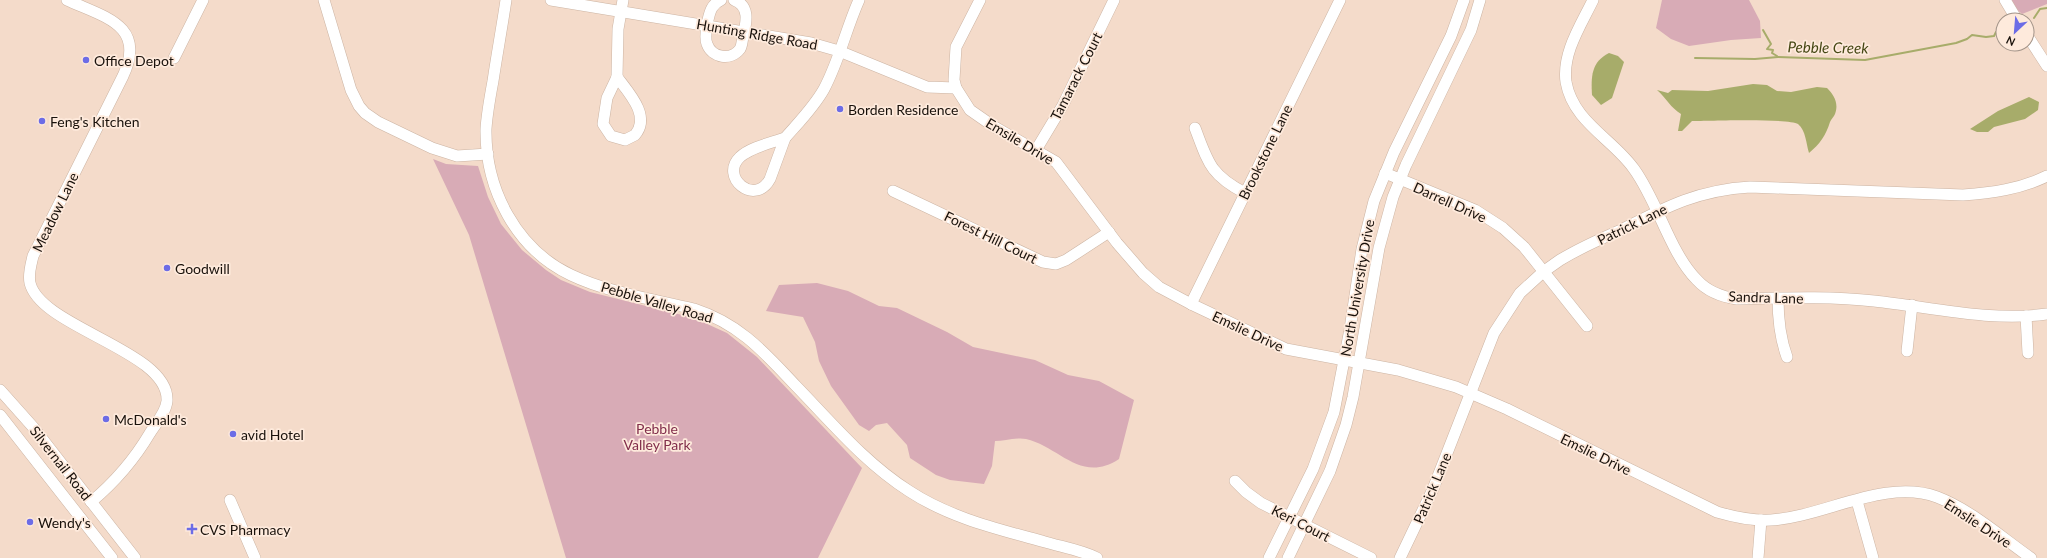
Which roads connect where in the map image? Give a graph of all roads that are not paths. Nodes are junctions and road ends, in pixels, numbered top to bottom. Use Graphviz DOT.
graph roads {
  1 [pos="67,0"];
  2 [pos="203,0"];
  3 [pos="324,0"];
  4 [pos="506,0"];
  5 [pos="551,0"];
  6 [pos="623,0"];
  7 [pos="721,0"];
  8 [pos="734,0"];
  9 [pos="859,0"];
  10 [pos="980,0"];
  11 [pos="1114,0"];
  12 [pos="1340,0"];
  13 [pos="1464,0"];
  14 [pos="1480,0"];
  15 [pos="1593,0"];
  16 [pos="2005,0"];
  17 [pos="578,2"];
  18 [pos="621,11"];
  19 [pos="2012,12"];
  20 [pos="707,25"];
  21 [pos="745,31"];
  22 [pos="2035,47"];
  23 [pos="840,51"];
  24 [pos="174,58"];
  25 [pos="2047,66"];
  26 [pos="617,77"];
  27 [pos="956,88"];
  28 [pos="1410,119"];
  29 [pos="1425,126"];
  30 [pos="1195,128"];
  31 [pos="785,138"];
  32 [pos="1036,150"];
  33 [pos="488,154"];
  34 [pos="1385,173"];
  35 [pos="2047,176"];
  36 [pos="1400,179"];
  37 [pos="893,191"];
  38 [pos="1245,193"];
  39 [pos="1658,211"];
  40 [pos="1109,232"];
  41 [pos="1543,272"];
  42 [pos="1159,287"];
  43 [pos="1778,298"];
  44 [pos="1191,304"];
  45 [pos="1912,305"];
  46 [pos="2047,314"];
  47 [pos="2026,316"];
  48 [pos="1587,326"];
  49 [pos="1907,351"];
  50 [pos="2028,353"];
  51 [pos="1787,357"];
  52 [pos="1344,360"];
  53 [pos="1359,362"];
  54 [pos="0,390"];
  55 [pos="1471,393"];
  56 [pos="0,415"];
  57 [pos="1235,481"];
  58 [pos="230,500"];
  59 [pos="1857,501"];
  60 [pos="91,502"];
  61 [pos="1290,518"];
  62 [pos="1761,520"];
  63 [pos="1304,525"];
  64 [pos="112,558"];
  65 [pos="135,558"];
  66 [pos="255,558"];
  67 [pos="1097,558"];
  68 [pos="1269,558"];
  69 [pos="1288,558"];
  70 [pos="1371,558"];
  71 [pos="1400,558"];
  72 [pos="1758,558"];
  73 [pos="1873,558"];
  74 [pos="2031,558"];
  1 -- 60 [label="street, Meadow Lane"];
  2 -- 24 [label="street"];
  3 -- 33 [label="street"];
  4 -- 33 [label="street, Pebble Valley Road"];
  5 -- 17 [label="street, Hunting Ridge Road"];
  6 -- 18 [label="street"];
  7 -- 20 [label="street"];
  8 -- 21 [label="street"];
  9 -- 23 [label="street"];
  10 -- 27 [label="street, Emsile Drive"];
  11 -- 32 [label="street, Tamarack Court"];
  12 -- 38 [label="street, Brookstone Lane"];
  13 -- 28 [label="street, North University Drive"];
  14 -- 29 [label="street, North University Drive"];
  15 -- 39 [label="street, Sandra Lane"];
  16 -- 19 [label="street"];
  17 -- 18 [label="street, Hunting Ridge Road"];
  18 -- 20 [label="street, Hunting Ridge Road"];
  18 -- 26 [label="street"];
  20 -- 21 [label="street, Hunting Ridge Road"];
  20 -- 21 [label="street"];
  21 -- 23 [label="street, Hunting Ridge Road"];
  22 -- 25 [label="street"];
  23 -- 27 [label="street, Hunting Ridge Road"];
  23 -- 31 [label="street"];
  26 -- 26 [label="street"];
  27 -- 32 [label="street, Emsile Drive"];
  28 -- 29 [label="street"];
  28 -- 34 [label="street, North University Drive"];
  29 -- 36 [label="street, North University Drive"];
  30 -- 38 [label="street"];
  31 -- 31 [label="street"];
  32 -- 40 [label="street, Emsile Drive"];
  33 -- 67 [label="street, Pebble Valley Road"];
  34 -- 36 [label="street, Darrell Drive"];
  34 -- 52 [label="street, North University Drive"];
  35 -- 39 [label="street, Patrick Lane"];
  36 -- 41 [label="street, Darrell Drive"];
  36 -- 53 [label="street, North University Drive"];
  37 -- 40 [label="street, Forest Hill Court"];
  38 -- 44 [label="street, Brookstone Lane"];
  39 -- 41 [label="street, Patrick Lane"];
  39 -- 43 [label="street, Sandra Lane"];
  40 -- 42 [label="street, Emsile Drive"];
  41 -- 48 [label="street, Darrell Drive"];
  41 -- 55 [label="street, Patrick Lane"];
  42 -- 44 [label="street, Emslie Drive"];
  43 -- 45 [label="street, Sandra Lane"];
  43 -- 51 [label="street"];
  44 -- 52 [label="street, Emslie Drive"];
  45 -- 47 [label="street, Sandra Lane"];
  45 -- 49 [label="street"];
  46 -- 47 [label="street, Sandra Lane"];
  47 -- 50 [label="street"];
  52 -- 53 [label="street, Emslie Drive"];
  52 -- 61 [label="street, North University Drive"];
  53 -- 55 [label="street, Emslie Drive"];
  53 -- 63 [label="street, North University Drive"];
  54 -- 60 [label="street, Silvernail Road"];
  55 -- 62 [label="street, Emslie Drive"];
  55 -- 71 [label="street, Patrick Lane"];
  56 -- 64 [label="street, Silvernail Road"];
  57 -- 61 [label="street, Keri Court"];
  58 -- 66 [label="street"];
  59 -- 62 [label="street, Emslie Drive"];
  59 -- 73 [label="street"];
  59 -- 74 [label="street, Emslie Drive"];
  60 -- 65 [label="street, Silvernail Road"];
  61 -- 63 [label="street, Keri Court"];
  61 -- 68 [label="street, North University Drive"];
  62 -- 72 [label="street"];
  63 -- 69 [label="street, North University Drive"];
  63 -- 70 [label="street, Keri Court"];
}
